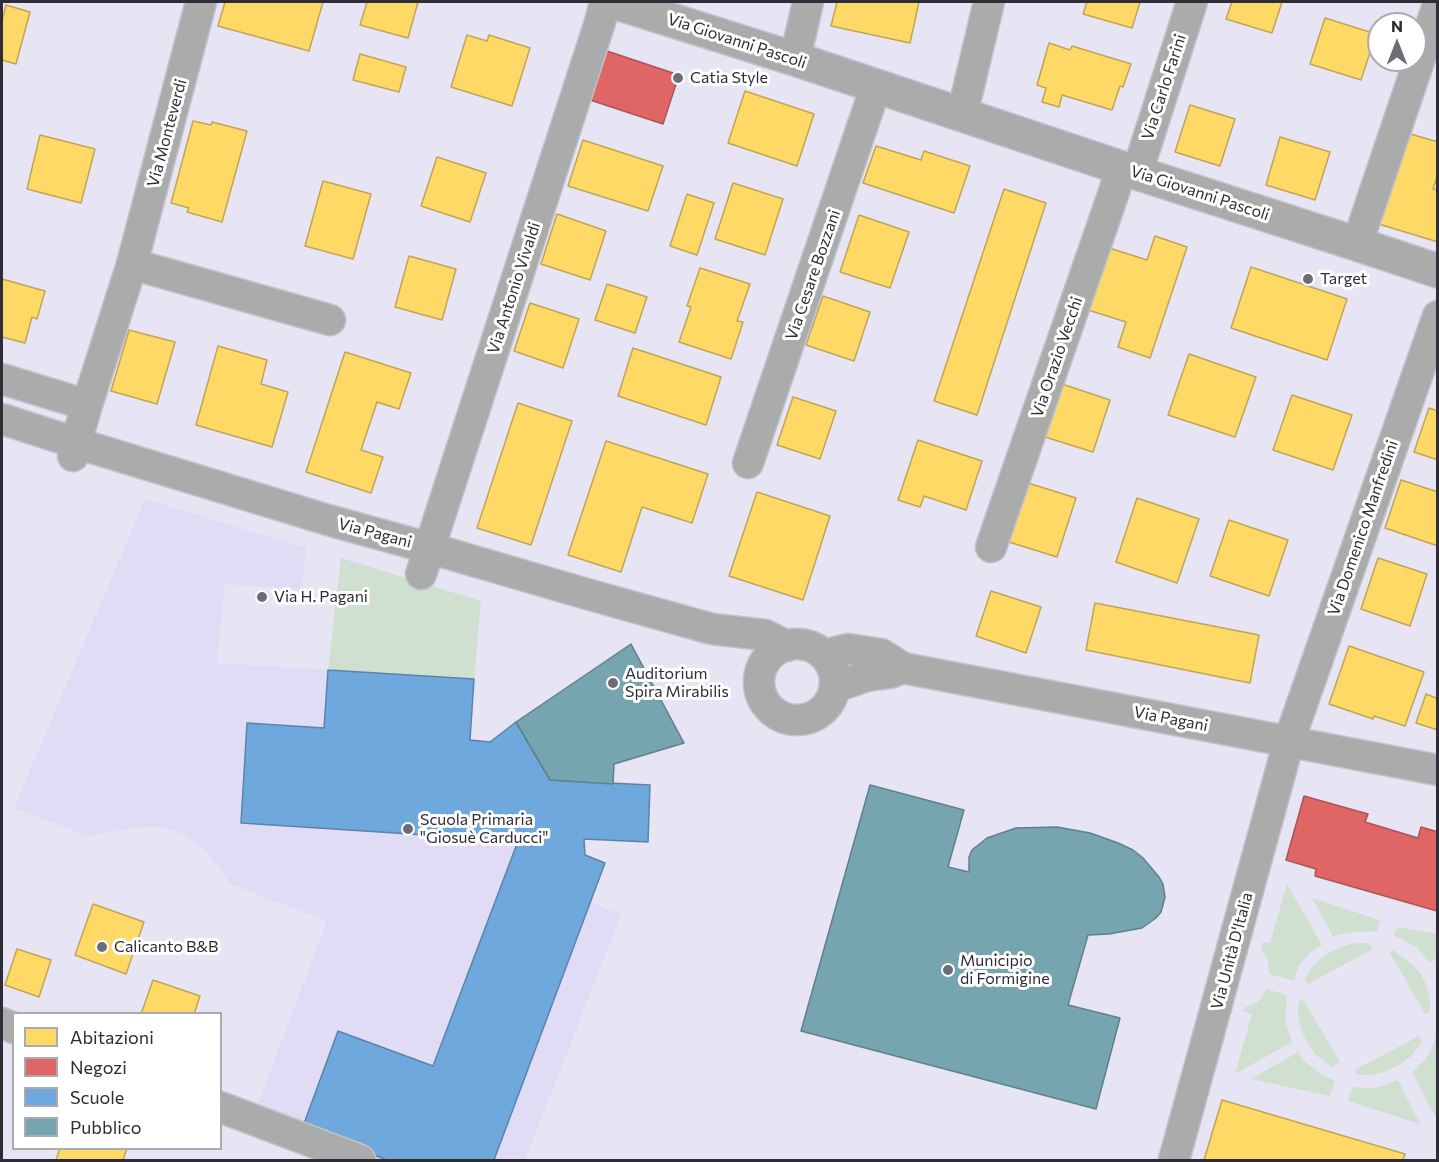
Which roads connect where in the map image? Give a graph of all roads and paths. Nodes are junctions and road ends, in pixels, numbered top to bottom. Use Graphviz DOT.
graph roads {
  1 [pos="201,2"];
  2 [pos="605,2"];
  3 [pos="614,2"];
  4 [pos="808,2"];
  5 [pos="990,2"];
  6 [pos="1192,2"];
  7 [pos="1437,5"];
  8 [pos="795,59"];
  9 [pos="876,86"];
  10 [pos="962,115"];
  11 [pos="1129,170"];
  12 [pos="1357,244"];
  13 [pos="132,264"];
  14 [pos="1437,271"];
  15 [pos="1437,315"];
  16 [pos="330,320"];
  17 [pos="2,379"];
  18 [pos="87,405"];
  19 [pos="2,419"];
  20 [pos="74,449"];
  21 [pos="748,463"];
  22 [pos="991,547"];
  23 [pos="425,561"];
  24 [pos="712,629"];
  25 [pos="787,646"];
  26 [pos="824,655"];
  27 [pos="903,668"];
  28 [pos="761,671"];
  29 [pos="835,687"];
  30 [pos="1289,741"];
  31 [pos="1437,770"];
  32 [pos="222,1108"];
  33 [pos="360,1161"];
  34 [pos="1174,1161"];
  1 -- 13 [label="street, Via Monteverdi"];
  2 -- 23 [label="street, Via Antonio Vivaldi"];
  3 -- 8 [label="street, Via Giovanni Pascoli"];
  4 -- 8 [label="street"];
  5 -- 10 [label="street"];
  6 -- 11 [label="street, Via Carlo Farini"];
  7 -- 12 [label="street"];
  8 -- 9 [label="street, Via Giovanni Pascoli"];
  9 -- 10 [label="street, Via Giovanni Pascoli"];
  9 -- 21 [label="street, Via Cesare Bozzani"];
  10 -- 11 [label="street, Via Giovanni Pascoli"];
  11 -- 12 [label="street, Via Giovanni Pascoli"];
  11 -- 22 [label="street, Via Orazio Vecchi"];
  12 -- 14 [label="street, Via Giovanni Pascoli"];
  13 -- 16 [label="street"];
  13 -- 18 [label="street, Via Monteverdi"];
  15 -- 30 [label="street, Via Domenico Manfredini"];
  17 -- 18 [label="street"];
  18 -- 20 [label="street"];
  19 -- 20 [label="street, Via Pagani"];
  20 -- 23 [label="street, Via Pagani"];
  23 -- 24 [label="street, Via Pagani"];
  24 -- 25 [label="street"];
  24 -- 28 [label="street"];
  25 -- 26 [label="street"];
  25 -- 28 [label="street"];
  26 -- 27 [label="street"];
  26 -- 29 [label="street"];
  27 -- 29 [label="street"];
  27 -- 30 [label="street, Via Pagani"];
  28 -- 29 [label="street"];
  30 -- 31 [label="street, Via Pagani"];
  30 -- 34 [label="street, Via Unità D'Italia"];
  32 -- 33 [label="street"];
}
